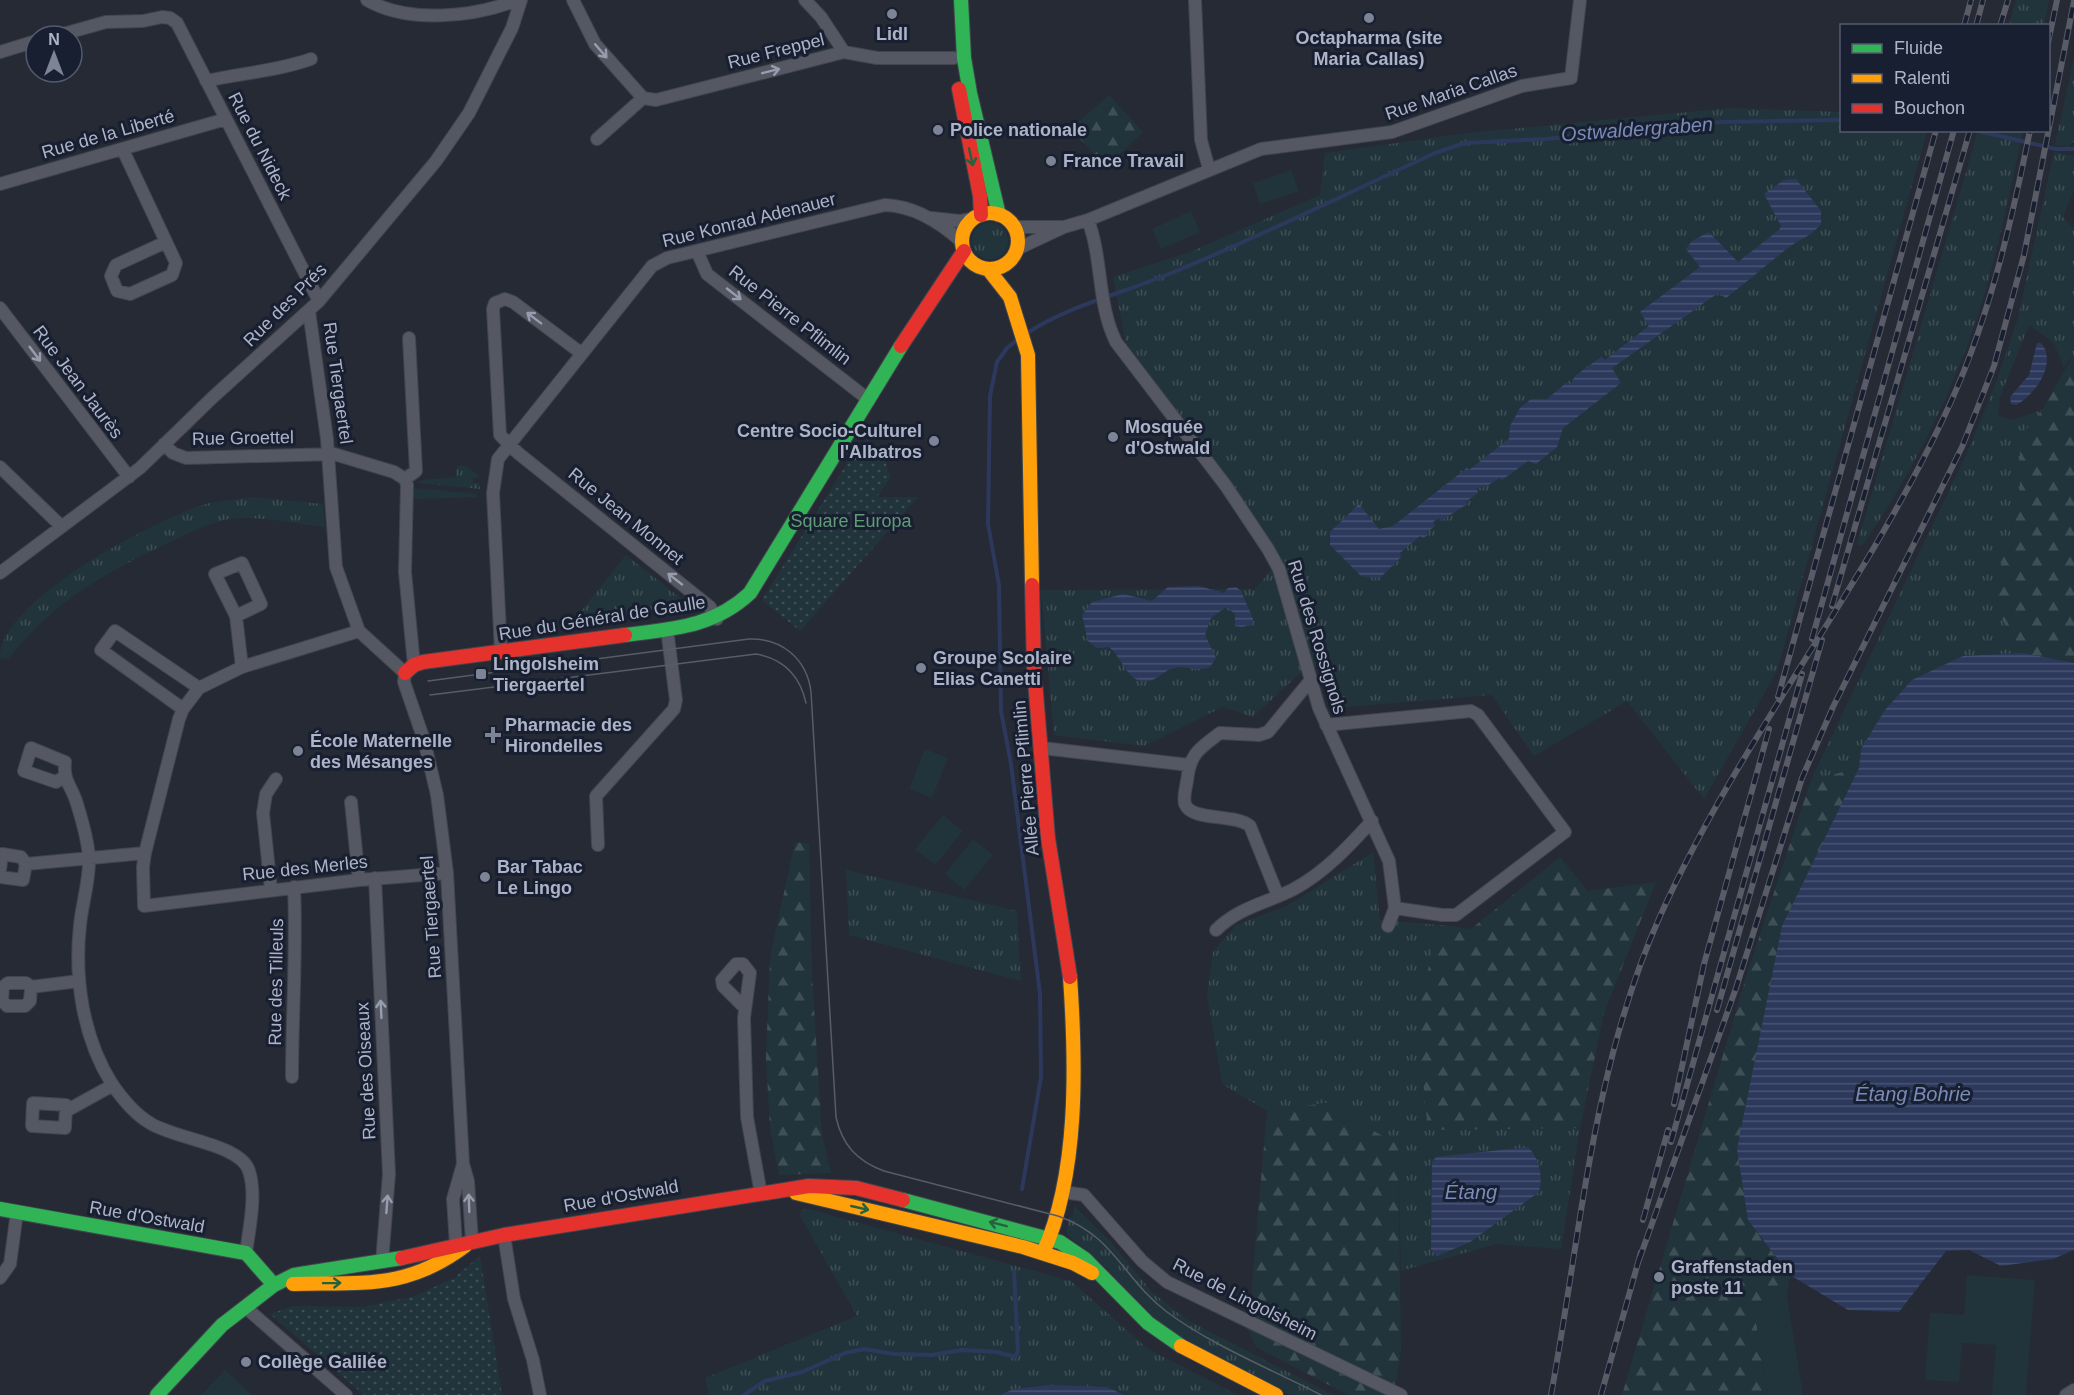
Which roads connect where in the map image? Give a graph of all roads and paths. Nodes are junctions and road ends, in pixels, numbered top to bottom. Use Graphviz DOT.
graph roads {
  1 [pos="367,0"];
  2 [pos="519,0"];
  3 [pos="573,0"];
  4 [pos="805,0"];
  5 [pos="950,0"];
  6 [pos="961,0"];
  7 [pos="1195,0"];
  8 [pos="1580,0"];
  9 [pos="84,28"];
  10 [pos="24,45"];
  11 [pos="0,52"];
  12 [pos="844,52"];
  13 [pos="959,58"];
  14 [pos="311,59"];
  15 [pos="206,81"];
  16 [pos="643,98"];
  17 [pos="226,119"];
  18 [pos="597,139"];
  19 [pos="123,150"];
  20 [pos="1209,169"];
  21 [pos="0,184"];
  22 [pos="999,214"];
  23 [pos="977,217"];
  24 [pos="930,218"];
  25 [pos="1088,220"];
  26 [pos="1014,227"];
  27 [pos="1064,227"];
  28 [pos="166,242"];
  29 [pos="963,246"];
  30 [pos="697,251"];
  31 [pos="1014,254"];
  32 [pos="983,268"];
  33 [pos="948,278"];
  34 [pos="1010,297"];
  35 [pos="319,301"];
  36 [pos="0,308"];
  37 [pos="309,310"];
  38 [pos="409,338"];
  39 [pos="581,353"];
  40 [pos="869,400"];
  41 [pos="164,444"];
  42 [pos="508,445"];
  43 [pos="327,454"];
  44 [pos="0,467"];
  45 [pos="129,477"];
  46 [pos="405,479"];
  47 [pos="62,526"];
  48 [pos="0,573"];
  49 [pos="236,616"];
  50 [pos="717,619"];
  51 [pos="667,629"];
  52 [pos="359,631"];
  53 [pos="501,652"];
  54 [pos="242,667"];
  55 [pos="409,669"];
  56 [pos="1310,681"];
  57 [pos="199,688"];
  58 [pos="183,709"];
  59 [pos="1326,725"];
  60 [pos="1042,748"];
  61 [pos="1189,765"];
  62 [pos="64,777"];
  63 [pos="276,783"];
  64 [pos="351,801"];
  65 [pos="1372,821"];
  66 [pos="598,844"];
  67 [pos="145,853"];
  68 [pos="89,858"];
  69 [pos="26,864"];
  70 [pos="0,870"];
  71 [pos="447,873"];
  72 [pos="0,877"];
  73 [pos="375,878"];
  74 [pos="359,880"];
  75 [pos="294,887"];
  76 [pos="271,890"];
  77 [pos="1278,896"];
  78 [pos="1395,908"];
  79 [pos="1388,926"];
  80 [pos="1216,930"];
  81 [pos="79,981"];
  82 [pos="31,987"];
  83 [pos="745,1008"];
  84 [pos="292,1077"];
  85 [pos="113,1084"];
  86 [pos="66,1111"];
  87 [pos="464,1164"];
  88 [pos="778,1191"];
  89 [pos="1064,1191"];
  90 [pos="761,1194"];
  91 [pos="0,1209"];
  92 [pos="17,1212"];
  93 [pos="504,1235"];
  94 [pos="1050,1238"];
  95 [pos="472,1242"];
  96 [pos="456,1245"];
  97 [pos="246,1253"];
  98 [pos="1043,1253"];
  99 [pos="382,1262"];
  100 [pos="0,1278"];
  101 [pos="1108,1283"];
  102 [pos="274,1285"];
  103 [pos="245,1307"];
  104 [pos="2074,1390"];
  105 [pos="157,1395"];
  106 [pos="346,1395"];
  107 [pos="540,1395"];
  108 [pos="1276,1395"];
  109 [pos="1401,1395"];
  110 [pos="2066,1395"];
  1 -- 2 [label="street"];
  2 -- 35 [label="street, Rue des Prés"];
  3 -- 16 [label="street, one-way"];
  4 -- 12 [label="street"];
  5 -- 13 [label="street"];
  6 -- 13 [label="street"];
  7 -- 20 [label="street"];
  8 -- 20 [label="street, Rue Maria Callas"];
  9 -- 15 [label="street, Rue du Nideck"];
  10 -- 11 [label="street"];
  12 -- 13 [label="street, Rue Freppel"];
  16 -- 12 [label="street, Rue Freppel, one-way"];
  13 -- 22 [label="street"];
  13 -- 23 [label="street, one-way"];
  14 -- 15 [label="street"];
  15 -- 17 [label="street, Rue du Nideck"];
  16 -- 18 [label="street"];
  17 -- 19 [label="street, Rue de la Liberté"];
  17 -- 35 [label="street, Rue du Nideck"];
  19 -- 21 [label="street, Rue de la Liberté"];
  19 -- 28 [label="street"];
  20 -- 25 [label="street, Rue Maria Callas"];
  22 -- 23 [label="street"];
  22 -- 26 [label="street"];
  23 -- 24 [label="street, Rue Konrad Adenauer"];
  23 -- 29 [label="street"];
  24 -- 29 [label="street, Rue Konrad Adenauer"];
  24 -- 30 [label="street, Rue Konrad Adenauer"];
  25 -- 27 [label="street, Rue Maria Callas"];
  25 -- 56 [label="street, Rue des Rossignols"];
  26 -- 27 [label="street, Rue Maria Callas"];
  26 -- 31 [label="street"];
  27 -- 31 [label="street, Rue Maria Callas"];
  28 -- 28 [label="street"];
  29 -- 32 [label="street"];
  29 -- 33 [label="street, Rue du Général de Gaulle"];
  30 -- 39 [label="street, Rue Konrad Adenauer"];
  30 -- 40 [label="street, Rue Pierre Pflimlin, one-way"];
  31 -- 32 [label="street"];
  31 -- 34 [label="street, Allée Pierre Pflimlin"];
  32 -- 33 [label="street, Rue du Général de Gaulle"];
  32 -- 34 [label="street, Allée Pierre Pflimlin"];
  33 -- 40 [label="street, Rue du Général de Gaulle"];
  34 -- 60 [label="street, Allée Pierre Pflimlin"];
  35 -- 37 [label="street, Rue des Prés"];
  36 -- 45 [label="street, Rue Jean Jaurès, one-way"];
  37 -- 41 [label="street, Rue des Prés"];
  37 -- 43 [label="street, Rue Tiergaertel"];
  38 -- 46 [label="street, Rue Tiergaertel"];
  39 -- 42 [label="street, Rue Konrad Adenauer"];
  39 -- 42 [label="street, one-way"];
  40 -- 50 [label="street, Rue du Général de Gaulle"];
  41 -- 43 [label="street, Rue Groettel"];
  41 -- 45 [label="street, Rue des Prés"];
  50 -- 42 [label="street, Rue Jean Monnet, one-way"];
  42 -- 53 [label="street, Rue Konrad Adenauer"];
  43 -- 46 [label="street, Rue Tiergaertel"];
  43 -- 52 [label="street"];
  44 -- 47 [label="street"];
  45 -- 47 [label="street, Rue des Prés"];
  46 -- 55 [label="street, Rue Tiergaertel"];
  47 -- 48 [label="street, Rue des Prés"];
  49 -- 54 [label="street"];
  50 -- 51 [label="street, Rue du Général de Gaulle"];
  51 -- 53 [label="street, Rue du Général de Gaulle"];
  51 -- 66 [label="street"];
  52 -- 54 [label="street"];
  52 -- 55 [label="street"];
  53 -- 55 [label="street, Rue du Général de Gaulle"];
  54 -- 57 [label="street"];
  55 -- 71 [label="street, Rue Tiergaertel"];
  56 -- 59 [label="street, Rue des Rossignols"];
  56 -- 61 [label="street"];
  57 -- 58 [label="street"];
  57 -- 58 [label="street"];
  58 -- 67 [label="street"];
  59 -- 65 [label="street, Rue des Rossignols"];
  59 -- 78 [label="street"];
  60 -- 61 [label="street"];
  60 -- 89 [label="street, Allée Pierre Pflimlin"];
  61 -- 77 [label="street"];
  62 -- 68 [label="street"];
  63 -- 76 [label="street"];
  64 -- 74 [label="street"];
  65 -- 77 [label="street"];
  65 -- 78 [label="street, Rue des Rossignols"];
  67 -- 68 [label="street"];
  67 -- 76 [label="street, Rue des Merles"];
  68 -- 69 [label="street"];
  68 -- 81 [label="street"];
  69 -- 70 [label="street"];
  69 -- 72 [label="street"];
  71 -- 73 [label="street, Rue des Merles"];
  71 -- 87 [label="street, Rue Tiergaertel"];
  73 -- 74 [label="street, Rue des Merles"];
  99 -- 73 [label="street, Rue des Oiseaux, one-way"];
  74 -- 75 [label="street, Rue des Merles"];
  75 -- 76 [label="street, Rue des Merles"];
  75 -- 84 [label="street, Rue des Tilleuls"];
  77 -- 80 [label="street"];
  78 -- 79 [label="street, Rue des Rossignols"];
  81 -- 82 [label="street"];
  81 -- 85 [label="street"];
  83 -- 90 [label="street"];
  85 -- 86 [label="street"];
  85 -- 97 [label="street"];
  95 -- 87 [label="street, Rue Tiergaertel, one-way"];
  87 -- 96 [label="street, Rue Tiergaertel"];
  88 -- 90 [label="street, Rue d'Ostwald"];
  94 -- 88 [label="street, Rue d'Ostwald, one-way"];
  88 -- 98 [label="street, Rue d'Ostwald, one-way"];
  89 -- 94 [label="street, Allée Pierre Pflimlin"];
  89 -- 109 [label="street, Rue de Lingolsheim"];
  90 -- 93 [label="street, Rue d'Ostwald"];
  91 -- 92 [label="street, Rue d'Ostwald"];
  92 -- 97 [label="street, Rue d'Ostwald"];
  92 -- 100 [label="street"];
  93 -- 95 [label="street, Rue d'Ostwald"];
  93 -- 107 [label="street"];
  94 -- 98 [label="street, Allée Pierre Pflimlin"];
  94 -- 101 [label="street"];
  95 -- 96 [label="street, Rue d'Ostwald"];
  102 -- 95 [label="street, Rue d'Ostwald, one-way"];
  96 -- 99 [label="street, Rue d'Ostwald"];
  97 -- 102 [label="street"];
  98 -- 101 [label="street"];
  99 -- 102 [label="street, Rue d'Ostwald"];
  101 -- 108 [label="street"];
  102 -- 103 [label="street"];
  103 -- 105 [label="street"];
  103 -- 106 [label="street"];
  104 -- 110 [label="street"];
}
